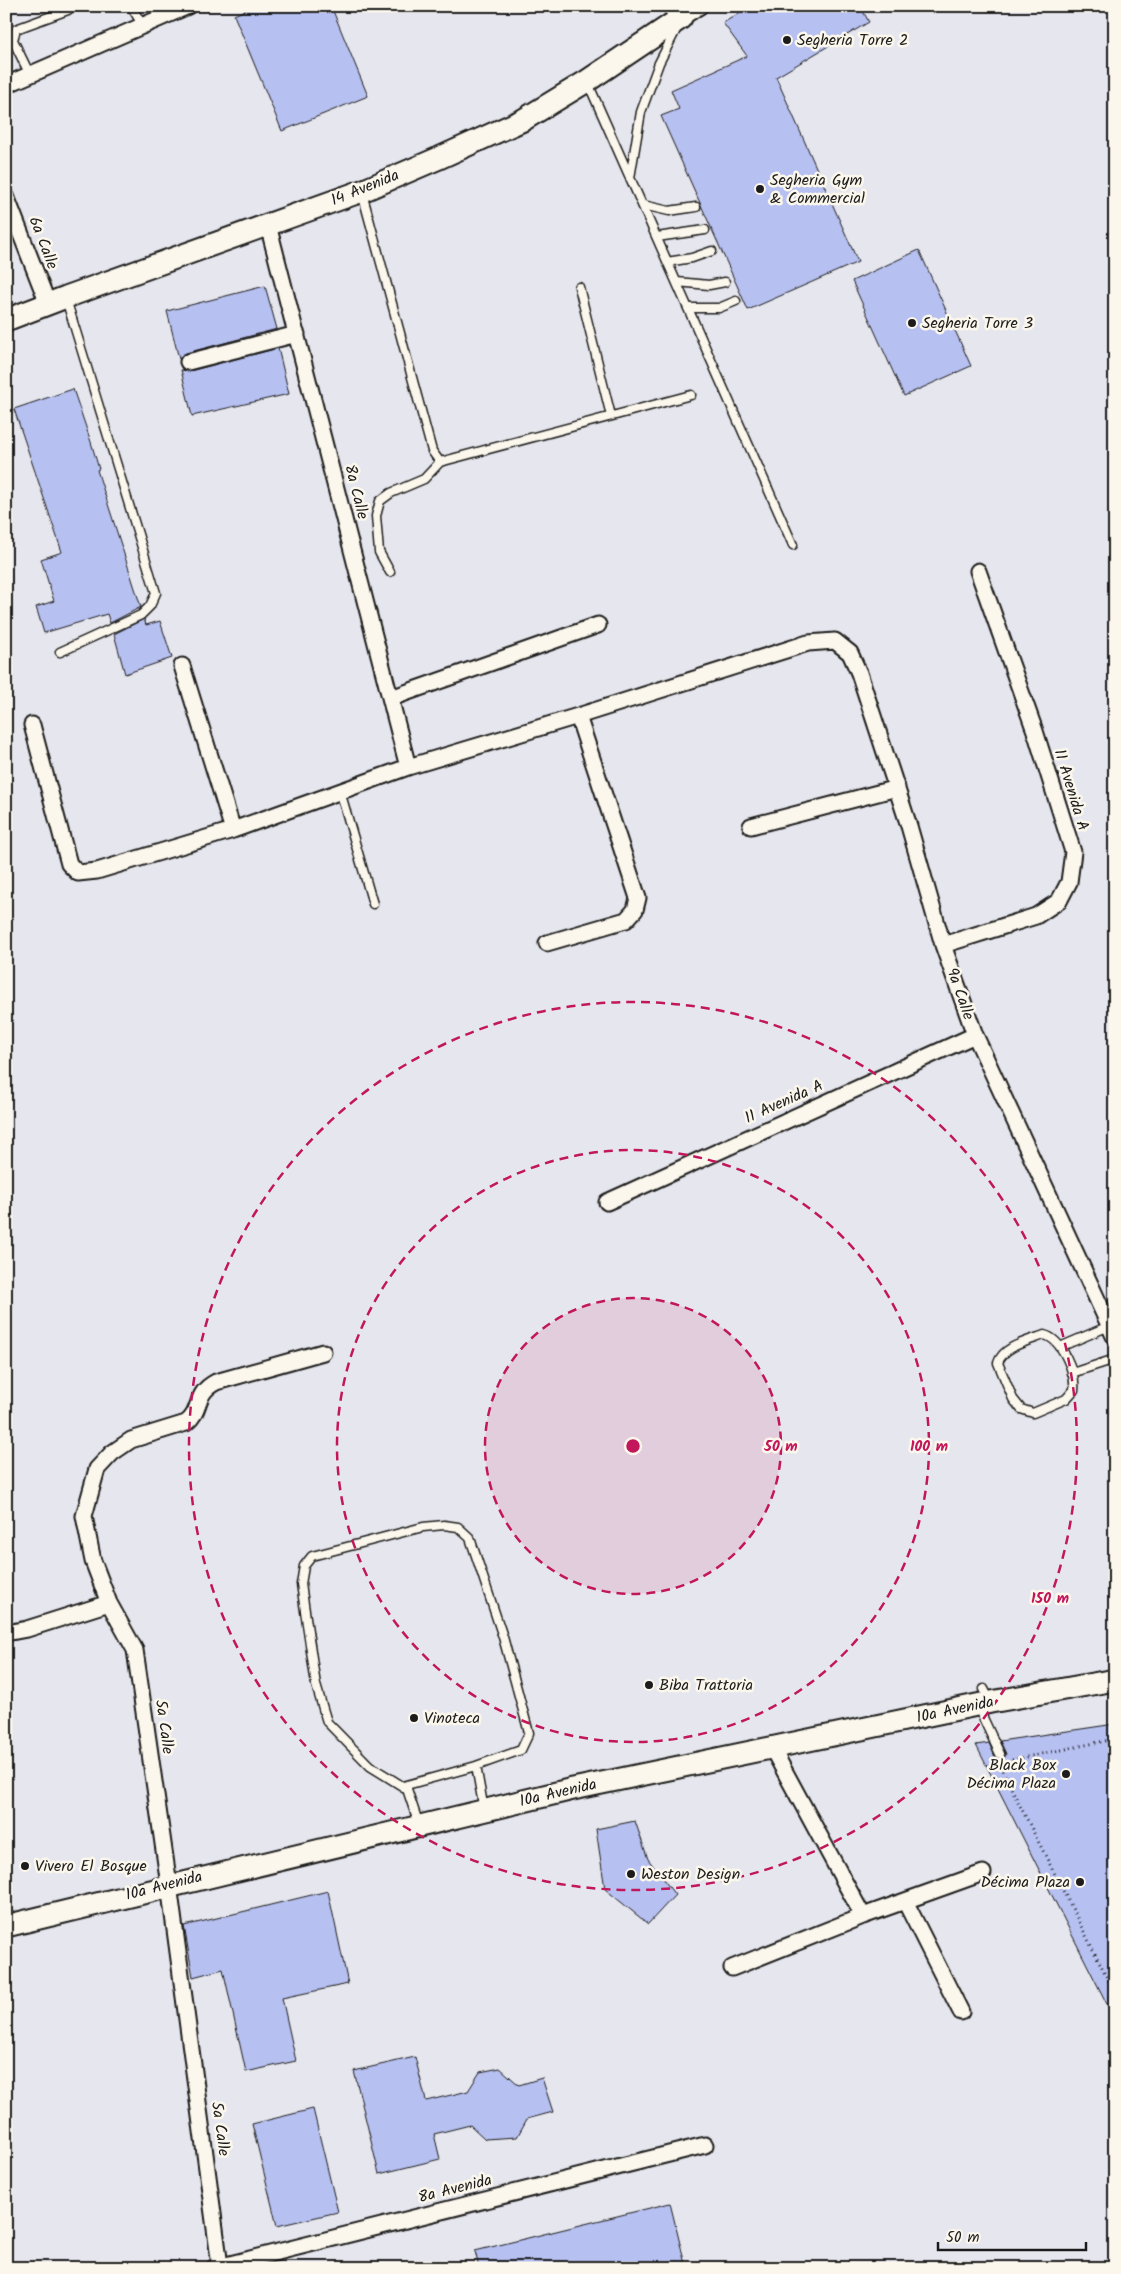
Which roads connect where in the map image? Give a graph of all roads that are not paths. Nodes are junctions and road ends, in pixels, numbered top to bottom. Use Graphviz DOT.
graph roads {
  1 [pos="73,6"];
  2 [pos="131,6"];
  3 [pos="188,6"];
  4 [pos="700,6"];
  5 [pos="678,12"];
  6 [pos="143,26"];
  7 [pos="30,75"];
  8 [pos="587,81"];
  9 [pos="6,85"];
  10 [pos="630,178"];
  11 [pos="362,191"];
  12 [pos="6,196"];
  13 [pos="643,206"];
  14 [pos="696,207"];
  15 [pos="268,225"];
  16 [pos="705,230"];
  17 [pos="657,238"];
  18 [pos="712,251"];
  19 [pos="668,262"];
  20 [pos="677,282"];
  21 [pos="725,282"];
  22 [pos="579,287"];
  23 [pos="57,300"];
  24 [pos="736,301"];
  25 [pos="688,308"];
  26 [pos="6,320"];
  27 [pos="297,334"];
  28 [pos="188,362"];
  29 [pos="691,395"];
  30 [pos="611,416"];
  31 [pos="440,462"];
  32 [pos="793,545"];
  33 [pos="390,572"];
  34 [pos="978,572"];
  35 [pos="598,625"];
  36 [pos="60,652"];
  37 [pos="182,666"];
  38 [pos="391,698"];
  39 [pos="578,716"];
  40 [pos="32,725"];
  41 [pos="408,767"];
  42 [pos="897,788"];
  43 [pos="340,792"];
  44 [pos="751,826"];
  45 [pos="233,830"];
  46 [pos="373,904"];
  47 [pos="547,944"];
  48 [pos="943,945"];
  49 [pos="975,1035"];
  50 [pos="607,1202"];
  51 [pos="1112,1332"];
  52 [pos="1060,1347"];
  53 [pos="323,1352"];
  54 [pos="1115,1359"];
  55 [pos="1072,1374"];
  56 [pos="109,1603"];
  57 [pos="6,1633"];
  58 [pos="1115,1680"];
  59 [pos="984,1699"];
  60 [pos="772,1748"];
  61 [pos="1000,1754"];
  62 [pos="476,1766"];
  63 [pos="403,1786"];
  64 [pos="484,1810"];
  65 [pos="419,1825"];
  66 [pos="983,1873"];
  67 [pos="169,1885"];
  68 [pos="905,1901"];
  69 [pos="863,1916"];
  70 [pos="6,1926"];
  71 [pos="732,1968"];
  72 [pos="961,2012"];
  73 [pos="705,2145"];
  74 [pos="217,2267"];
  1 -- 7 [label="lane"];
  2 -- 6 [label="lane"];
  3 -- 6 [label="street"];
  4 -- 5 [label="street, 14 Avenida"];
  5 -- 8 [label="street, 14 Avenida"];
  5 -- 10 [label="lane"];
  6 -- 7 [label="street"];
  7 -- 9 [label="street"];
  8 -- 10 [label="lane"];
  8 -- 11 [label="street, 14 Avenida"];
  10 -- 13 [label="lane"];
  11 -- 15 [label="street, 14 Avenida"];
  11 -- 31 [label="lane"];
  12 -- 23 [label="street, 6a Calle"];
  13 -- 14 [label="lane"];
  13 -- 17 [label="lane"];
  15 -- 23 [label="street, 14 Avenida"];
  15 -- 27 [label="street, 8a Calle"];
  16 -- 17 [label="lane"];
  17 -- 19 [label="lane"];
  18 -- 19 [label="lane"];
  19 -- 20 [label="lane"];
  20 -- 21 [label="lane"];
  20 -- 25 [label="lane"];
  22 -- 30 [label="lane"];
  23 -- 26 [label="street, 14 Avenida"];
  23 -- 36 [label="lane"];
  24 -- 25 [label="lane"];
  25 -- 32 [label="lane"];
  27 -- 28 [label="street"];
  27 -- 38 [label="street, 8a Calle"];
  29 -- 30 [label="lane"];
  30 -- 31 [label="lane"];
  31 -- 33 [label="lane"];
  34 -- 48 [label="street, 11 Avenida A"];
  35 -- 38 [label="street"];
  37 -- 45 [label="street"];
  38 -- 41 [label="street, 8a Calle"];
  39 -- 41 [label="street"];
  39 -- 42 [label="street, 9a Calle"];
  39 -- 47 [label="street"];
  40 -- 45 [label="street"];
  41 -- 43 [label="street"];
  42 -- 44 [label="street"];
  42 -- 48 [label="street, 9a Calle"];
  43 -- 45 [label="street"];
  43 -- 46 [label="lane"];
  48 -- 49 [label="street, 9a Calle"];
  49 -- 50 [label="street, 11 Avenida A"];
  49 -- 51 [label="street, 9a Calle"];
  51 -- 52 [label="lane"];
  52 -- 55 [label="lane"];
  52 -- 55 [label="lane"];
  53 -- 56 [label="street, 5a Calle"];
  54 -- 55 [label="lane"];
  56 -- 57 [label="street"];
  56 -- 67 [label="street, 5a Calle"];
  58 -- 59 [label="street, 10a Avenida"];
  59 -- 60 [label="street, 10a Avenida"];
  59 -- 61 [label="lane"];
  60 -- 64 [label="street, 10a Avenida"];
  60 -- 69 [label="street"];
  62 -- 63 [label="lane"];
  62 -- 63 [label="lane"];
  62 -- 64 [label="lane"];
  63 -- 65 [label="lane"];
  64 -- 65 [label="street, 10a Avenida"];
  65 -- 67 [label="street, 10a Avenida"];
  66 -- 68 [label="street"];
  67 -- 70 [label="street, 10a Avenida"];
  67 -- 74 [label="street, 5a Calle"];
  68 -- 69 [label="street"];
  68 -- 72 [label="street"];
  69 -- 71 [label="street"];
  73 -- 74 [label="street, 8a Avenida"];
}
